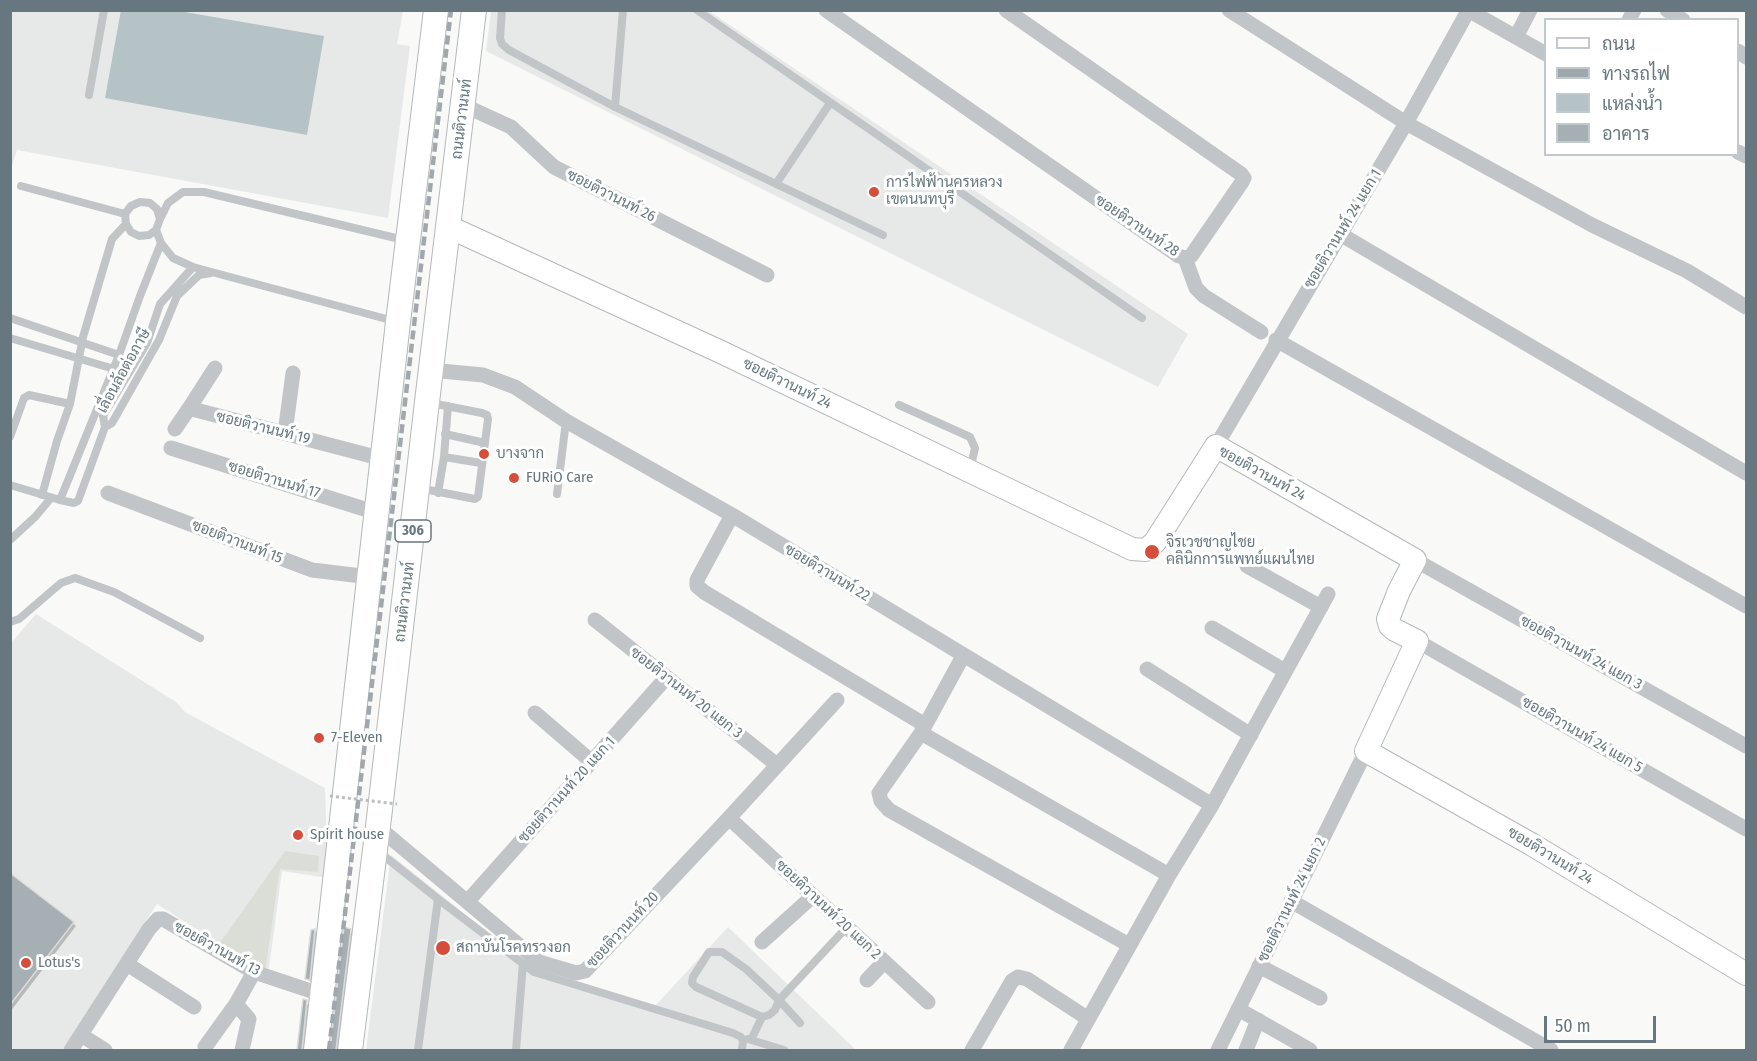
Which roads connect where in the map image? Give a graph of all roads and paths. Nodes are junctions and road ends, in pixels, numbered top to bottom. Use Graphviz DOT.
graph roads {
  1 [pos="104,10"];
  2 [pos="436,10"];
  3 [pos="474,10"];
  4 [pos="502,10"];
  5 [pos="622,10"];
  6 [pos="697,10"];
  7 [pos="826,10"];
  8 [pos="1006,10"];
  9 [pos="1228,10"];
  10 [pos="1530,10"];
  11 [pos="1468,11"];
  12 [pos="1516,37"];
  13 [pos="1544,53"];
  14 [pos="89,94"];
  15 [pos="830,102"];
  16 [pos="463,105"];
  17 [pos="615,107"];
  18 [pos="1406,123"];
  19 [pos="776,184"];
  20 [pos="21,186"];
  21 [pos="125,214"];
  22 [pos="160,219"];
  23 [pos="126,224"];
  24 [pos="449,227"];
  25 [pos="156,230"];
  26 [pos="1340,234"];
  27 [pos="883,235"];
  28 [pos="408,241"];
  29 [pos="161,243"];
  30 [pos="1185,258"];
  31 [pos="193,267"];
  32 [pos="217,273"];
  33 [pos="767,274"];
  34 [pos="1746,307"];
  35 [pos="10,318"];
  36 [pos="1142,318"];
  37 [pos="398,322"];
  38 [pos="1261,332"];
  39 [pos="10,338"];
  40 [pos="1276,340"];
  41 [pos="82,344"];
  42 [pos="119,355"];
  43 [pos="80,360"];
  44 [pos="215,368"];
  45 [pos="114,369"];
  46 [pos="431,370"];
  47 [pos="293,373"];
  48 [pos="70,404"];
  49 [pos="437,404"];
  50 [pos="899,405"];
  51 [pos="190,407"];
  52 [pos="566,421"];
  53 [pos="105,428"];
  54 [pos="175,429"];
  55 [pos="285,433"];
  56 [pos="445,434"];
  57 [pos="10,438"];
  58 [pos="485,443"];
  59 [pos="1216,446"];
  60 [pos="171,448"];
  61 [pos="444,457"];
  62 [pos="383,459"];
  63 [pos="481,463"];
  64 [pos="970,471"];
  65 [pos="1746,473"];
  66 [pos="10,485"];
  67 [pos="428,490"];
  68 [pos="108,493"];
  69 [pos="557,494"];
  70 [pos="47,497"];
  71 [pos="60,500"];
  72 [pos="377,513"];
  73 [pos="732,515"];
  74 [pos="10,540"];
  75 [pos="1415,560"];
  76 [pos="1247,566"];
  77 [pos="370,577"];
  78 [pos="1746,606"];
  79 [pos="595,620"];
  80 [pos="10,622"];
  81 [pos="1212,628"];
  82 [pos="200,638"];
  83 [pos="1417,641"];
  84 [pos="963,656"];
  85 [pos="1147,669"];
  86 [pos="1285,671"];
  87 [pos="666,678"];
  88 [pos="837,700"];
  89 [pos="535,713"];
  90 [pos="923,729"];
  91 [pos="1251,735"];
  92 [pos="1746,746"];
  93 [pos="1366,751"];
  94 [pos="592,762"];
  95 [pos="777,765"];
  96 [pos="330,796"];
  97 [pos="397,804"];
  98 [pos="1212,805"];
  99 [pos="729,818"];
  100 [pos="1746,829"];
  101 [pos="376,837"];
  102 [pos="1169,875"];
  103 [pos="813,896"];
  104 [pos="438,899"];
  105 [pos="1291,901"];
  106 [pos="467,902"];
  107 [pos="847,927"];
  108 [pos="762,942"];
  109 [pos="1129,945"];
  110 [pos="884,962"];
  111 [pos="523,963"];
  112 [pos="127,964"];
  113 [pos="1259,966"];
  114 [pos="254,972"];
  115 [pos="1746,974"];
  116 [pos="867,980"];
  117 [pos="323,995"];
  118 [pos="1320,998"];
  119 [pos="779,1000"];
  120 [pos="928,1002"];
  121 [pos="236,1004"];
  122 [pos="194,1007"];
  123 [pos="1238,1009"];
  124 [pos="762,1017"];
  125 [pos="1087,1018"];
  126 [pos="1258,1020"];
  127 [pos="800,1023"];
  128 [pos="81,1035"];
  129 [pos="741,1037"];
  130 [pos="751,1040"];
  131 [pos="205,1047"];
  132 [pos="71,1050"];
  133 [pos="105,1050"];
  134 [pos="242,1050"];
  135 [pos="316,1050"];
  136 [pos="350,1050"];
  137 [pos="417,1050"];
  138 [pos="516,1050"];
  139 [pos="742,1050"];
  140 [pos="784,1050"];
  141 [pos="972,1050"];
  142 [pos="1071,1050"];
  143 [pos="1218,1050"];
  144 [pos="1246,1050"];
  145 [pos="1310,1050"];
  146 [pos="1551,1050"];
  1 -- 14 [label="lane"];
  2 -- 28 [label="main road, 306"];
  3 -- 16 [label="main road, ถนนติวานนท์ / 306"];
  4 -- 17 [label="lane"];
  5 -- 17 [label="lane"];
  6 -- 15 [label="lane"];
  7 -- 30 [label="street, ซอยติวานนท์ 28"];
  8 -- 30 [label="street, ซอยติวานนท์ 28"];
  9 -- 18 [label="street"];
  10 -- 12 [label="street"];
  11 -- 12 [label="street"];
  11 -- 18 [label="street, ซอยติวานนท์ 24 แยก 1"];
  12 -- 13 [label="street"];
  15 -- 19 [label="lane"];
  15 -- 36 [label="lane"];
  16 -- 24 [label="main road, ถนนติวานนท์ / 306"];
  16 -- 33 [label="street, ซอยติวานนท์ 26"];
  17 -- 19 [label="lane"];
  18 -- 26 [label="street, ซอยติวานนท์ 24 แยก 1"];
  18 -- 34 [label="street"];
  19 -- 27 [label="lane"];
  20 -- 21 [label="lane"];
  21 -- 22 [label="lane"];
  21 -- 23 [label="lane"];
  22 -- 25 [label="lane"];
  22 -- 28 [label="lane"];
  23 -- 25 [label="lane"];
  23 -- 41 [label="lane"];
  24 -- 46 [label="main road, ถนนติวานนท์ / 306"];
  24 -- 64 [label="street, ซอยติวานนท์ 24"];
  25 -- 29 [label="lane"];
  26 -- 40 [label="street, ซอยติวานนท์ 24 แยก 1"];
  26 -- 65 [label="street"];
  28 -- 37 [label="main road, 306"];
  29 -- 31 [label="lane"];
  29 -- 42 [label="lane"];
  30 -- 38 [label="street"];
  31 -- 32 [label="lane"];
  31 -- 53 [label="lane, เลื่อนล้อต่อภาษี"];
  32 -- 37 [label="lane"];
  32 -- 53 [label="lane, เลื่อนล้อต่อภาษี"];
  35 -- 41 [label="lane"];
  37 -- 62 [label="main road, 306"];
  39 -- 43 [label="lane"];
  40 -- 59 [label="street, ซอยติวานนท์ 24 แยก 1"];
  40 -- 78 [label="street"];
  41 -- 42 [label="lane"];
  41 -- 43 [label="lane"];
  42 -- 45 [label="lane"];
  43 -- 45 [label="lane"];
  43 -- 48 [label="lane"];
  44 -- 51 [label="street"];
  45 -- 71 [label="lane"];
  46 -- 49 [label="main road, ถนนติวานนท์ / 306"];
  46 -- 52 [label="street, ซอยติวานนท์ 22"];
  47 -- 55 [label="street"];
  48 -- 57 [label="lane"];
  48 -- 70 [label="lane"];
  49 -- 56 [label="lane"];
  49 -- 58 [label="lane"];
  49 -- 67 [label="main road, ถนนติวานนท์ / 306"];
  50 -- 64 [label="lane"];
  51 -- 54 [label="street"];
  51 -- 55 [label="street, ซอยติวานนท์ 19"];
  52 -- 69 [label="lane"];
  52 -- 73 [label="street, ซอยติวานนท์ 22"];
  53 -- 71 [label="lane"];
  55 -- 62 [label="street, ซอยติวานนท์ 19"];
  56 -- 58 [label="lane"];
  56 -- 61 [label="lane"];
  58 -- 63 [label="lane"];
  59 -- 64 [label="street, ซอยติวานนท์ 24"];
  59 -- 75 [label="street, ซอยติวานนท์ 24"];
  60 -- 72 [label="street, ซอยติวานนท์ 17"];
  61 -- 63 [label="lane"];
  61 -- 67 [label="lane"];
  62 -- 72 [label="main road, 306"];
  63 -- 67 [label="lane"];
  66 -- 70 [label="lane"];
  67 -- 101 [label="main road, ถนนติวานนท์ / 306"];
  68 -- 77 [label="street, ซอยติวานนท์ 15"];
  70 -- 71 [label="lane"];
  70 -- 74 [label="lane"];
  72 -- 77 [label="main road, 306"];
  73 -- 84 [label="street, ซอยติวานนท์ 22"];
  73 -- 90 [label="street"];
  75 -- 83 [label="street"];
  75 -- 92 [label="street, ซอยติวานนท์ 24 แยก 3"];
  76 -- 86 [label="street"];
  77 -- 117 [label="main road, 306"];
  79 -- 87 [label="street, ซอยติวานนท์ 20 แยก 3"];
  80 -- 82 [label="lane"];
  81 -- 86 [label="street"];
  83 -- 93 [label="street"];
  83 -- 100 [label="street, ซอยติวานนท์ 24 แยก 5"];
  84 -- 90 [label="street"];
  84 -- 98 [label="street, ซอยติวานนท์ 22"];
  85 -- 91 [label="street"];
  86 -- 91 [label="street"];
  87 -- 94 [label="street, ซอยติวานนท์ 20 แยก 1"];
  87 -- 95 [label="street, ซอยติวานนท์ 20 แยก 3"];
  88 -- 95 [label="street, ซอยติวานนท์ 20"];
  89 -- 94 [label="street"];
  90 -- 102 [label="street"];
  90 -- 109 [label="street"];
  91 -- 98 [label="street"];
  93 -- 105 [label="street, ซอยติวานนท์ 24 แยก 2"];
  93 -- 115 [label="street, ซอยติวานนท์ 24"];
  94 -- 106 [label="street, ซอยติวานนท์ 20 แยก 1"];
  95 -- 99 [label="street, ซอยติวานนท์ 20"];
  96 -- 97 [label="path, bridge"];
  98 -- 102 [label="street"];
  99 -- 103 [label="street, ซอยติวานนท์ 20 แยก 2"];
  99 -- 106 [label="street, ซอยติวานนท์ 20"];
  101 -- 104 [label="lane"];
  101 -- 106 [label="street, ซอยติวานนท์ 20"];
  101 -- 136 [label="main road, ถนนติวานนท์ / 306"];
  102 -- 109 [label="street"];
  103 -- 107 [label="street, ซอยติวานนท์ 20 แยก 2"];
  103 -- 108 [label="street"];
  104 -- 111 [label="lane"];
  104 -- 137 [label="lane"];
  105 -- 113 [label="street, ซอยติวานนท์ 24 แยก 2"];
  105 -- 146 [label="street"];
  107 -- 110 [label="street, ซอยติวานนท์ 20 แยก 2"];
  107 -- 119 [label="lane"];
  109 -- 125 [label="street"];
  110 -- 116 [label="street"];
  110 -- 120 [label="street, ซอยติวานนท์ 20 แยก 2"];
  111 -- 129 [label="lane"];
  111 -- 138 [label="lane"];
  112 -- 114 [label="street, ซอยติวานนท์ 13"];
  112 -- 122 [label="street"];
  112 -- 128 [label="street, ซอยติวานนท์ 13"];
  113 -- 118 [label="street"];
  113 -- 123 [label="street, ซอยติวานนท์ 24 แยก 2"];
  114 -- 117 [label="street, ซอยติวานนท์ 13"];
  114 -- 121 [label="street"];
  117 -- 135 [label="main road, 306"];
  119 -- 124 [label="lane"];
  119 -- 124 [label="lane"];
  119 -- 127 [label="lane"];
  121 -- 131 [label="street"];
  121 -- 134 [label="street"];
  123 -- 126 [label="street"];
  123 -- 143 [label="street, ซอยติวานนท์ 24 แยก 2"];
  124 -- 130 [label="lane"];
  125 -- 141 [label="street"];
  125 -- 142 [label="street"];
  126 -- 144 [label="street"];
  126 -- 145 [label="street"];
  128 -- 132 [label="street, ซอยติวานนท์ 13"];
  128 -- 133 [label="street"];
  129 -- 130 [label="lane"];
  129 -- 139 [label="lane"];
  130 -- 140 [label="lane"];
}
